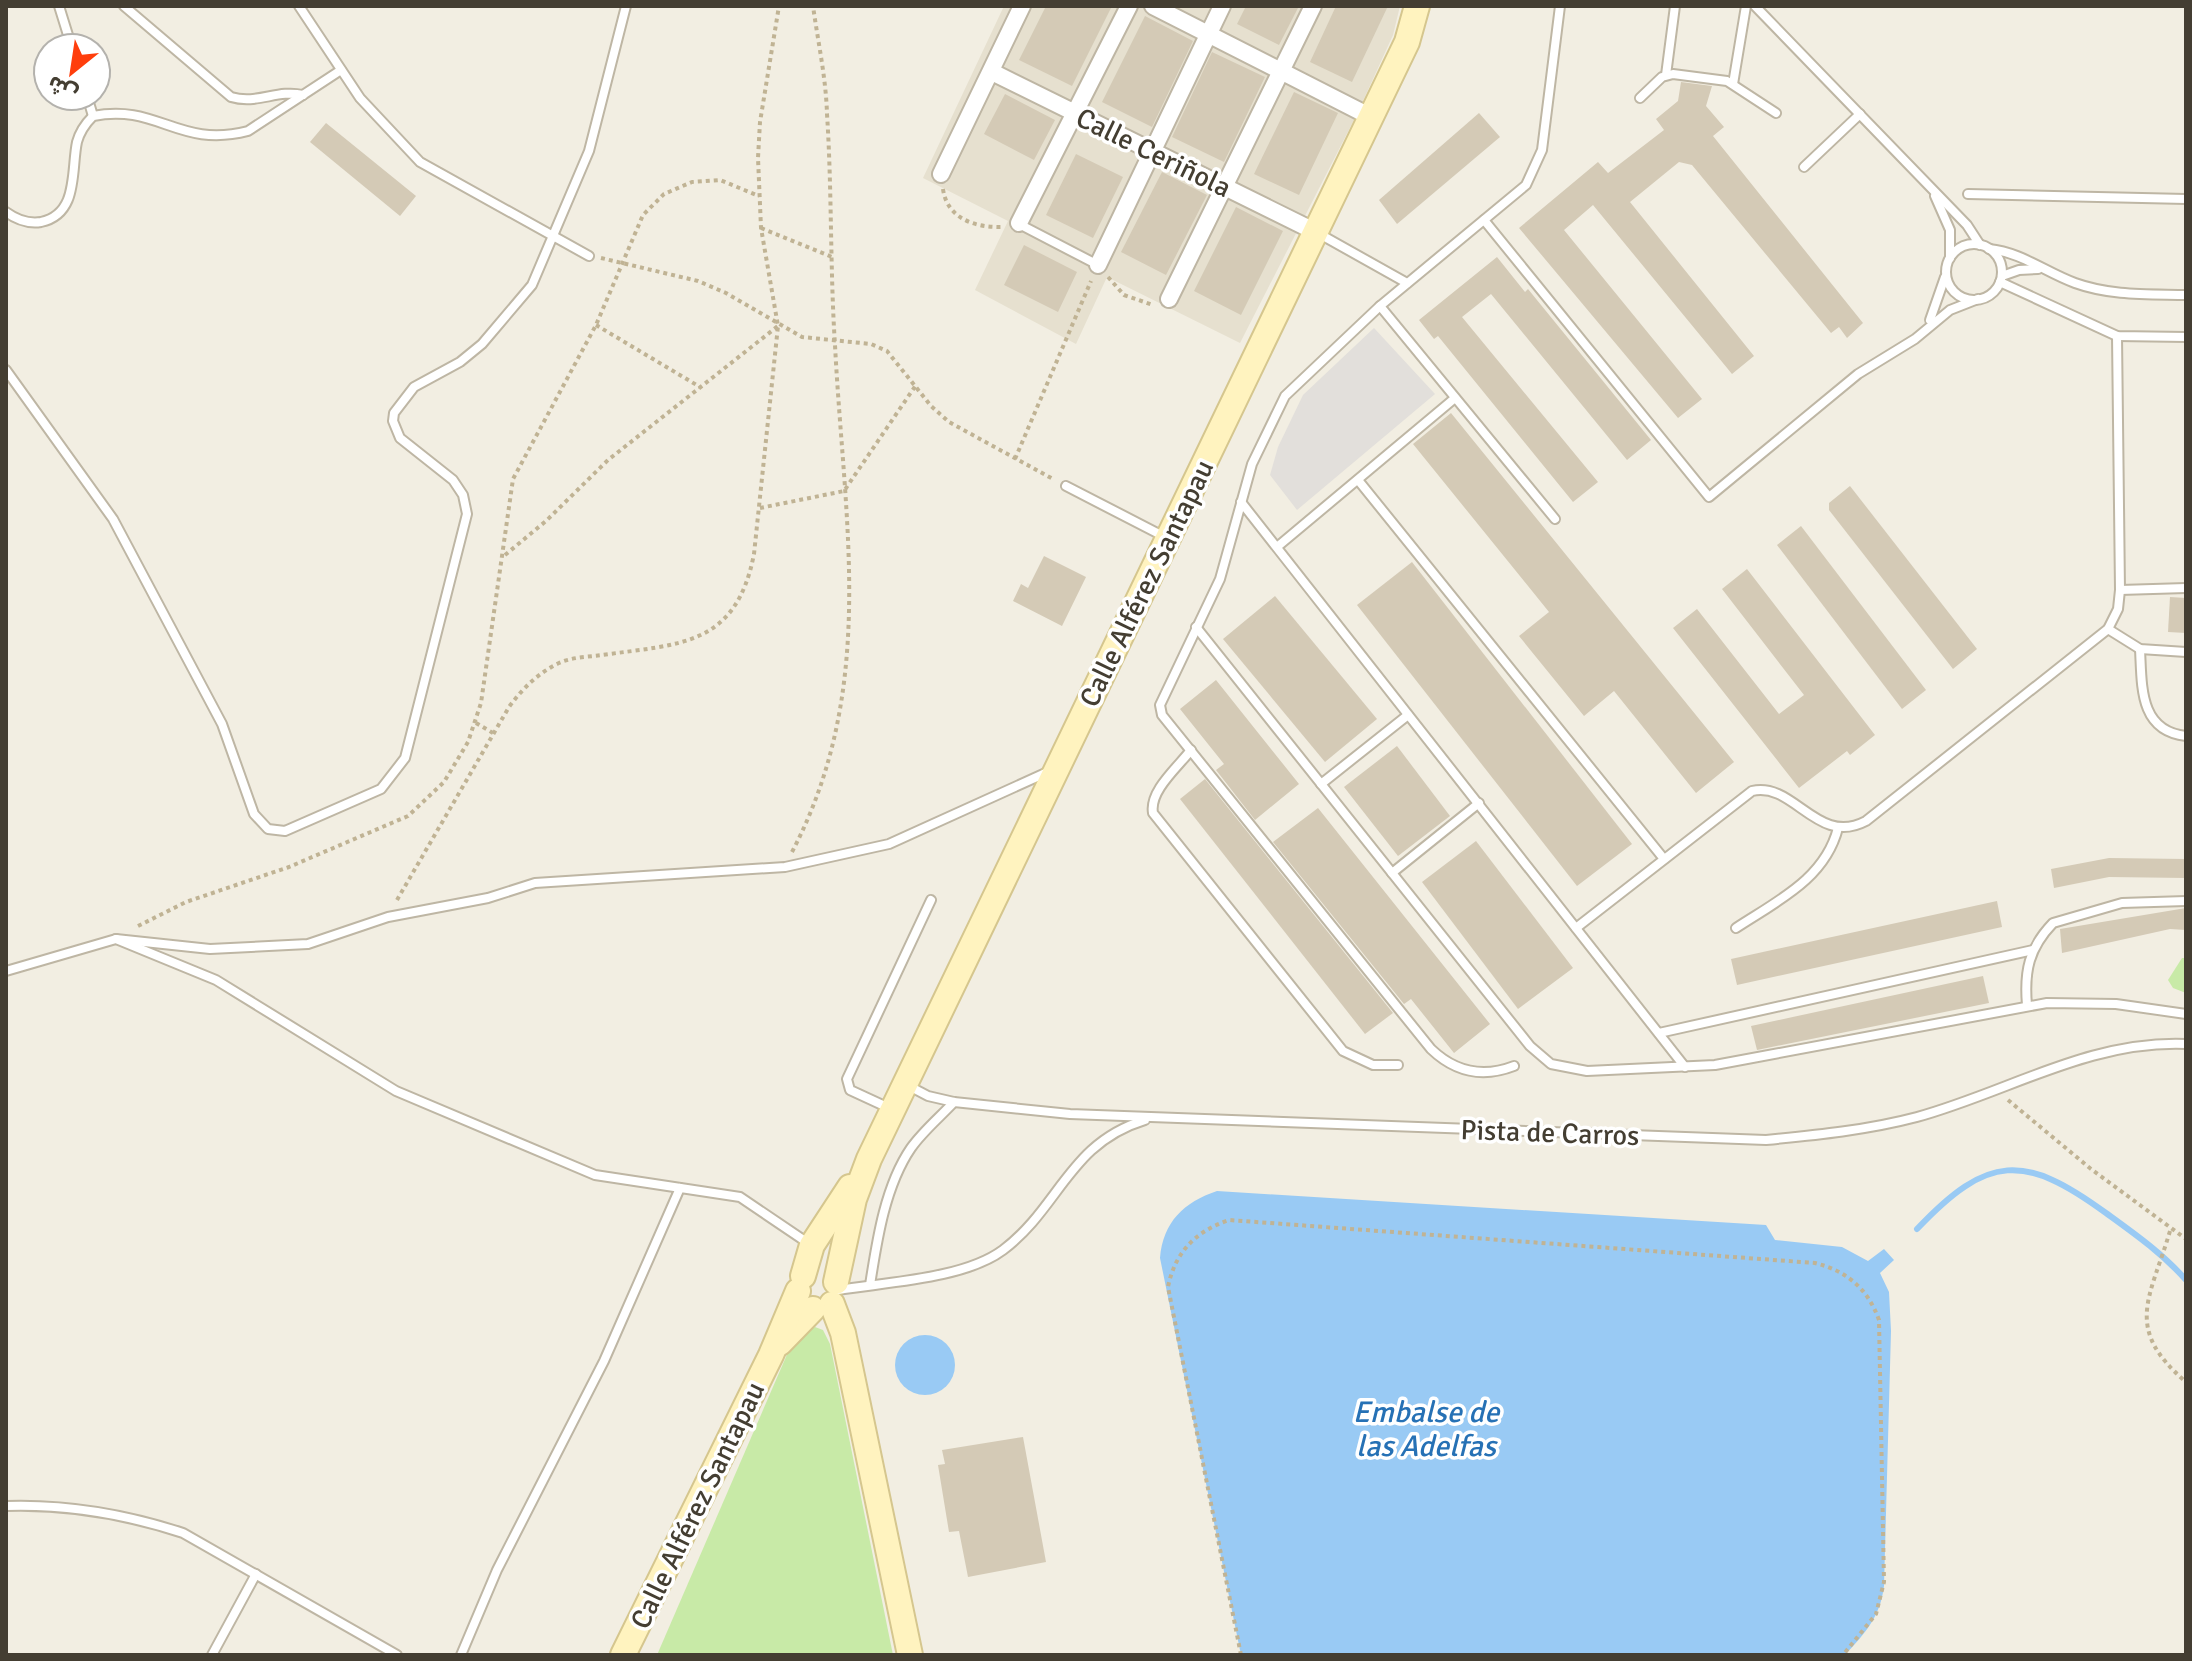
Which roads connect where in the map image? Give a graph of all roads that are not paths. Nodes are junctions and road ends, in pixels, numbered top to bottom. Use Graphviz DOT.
graph roads {
  1 [pos="59,6"];
  2 [pos="124,6"];
  3 [pos="299,6"];
  4 [pos="626,6"];
  5 [pos="1022,6"];
  6 [pos="1129,6"];
  7 [pos="1153,6"];
  8 [pos="1222,6"];
  9 [pos="1313,6"];
  10 [pos="1417,6"];
  11 [pos="1560,6"];
  12 [pos="1675,6"];
  13 [pos="1746,6"];
  14 [pos="1755,6"];
  15 [pos="67,32"];
  16 [pos="1209,34"];
  17 [pos="341,70"];
  18 [pos="992,72"];
  19 [pos="1282,72"];
  20 [pos="1666,75"];
  21 [pos="1733,84"];
  22 [pos="303,95"];
  23 [pos="1640,98"];
  24 [pos="92,112"];
  25 [pos="1074,112"];
  26 [pos="1776,113"];
  27 [pos="1860,114"];
  28 [pos="93,116"];
  29 [pos="1371,117"];
  30 [pos="1152,151"];
  31 [pos="1804,167"];
  32 [pos="941,174"];
  33 [pos="1225,187"];
  34 [pos="1931,188"];
  35 [pos="1968,194"];
  36 [pos="2186,199"];
  37 [pos="6,212"];
  38 [pos="1484,220"];
  39 [pos="1019,223"];
  40 [pos="1316,232"];
  41 [pos="554,237"];
  42 [pos="1985,247"];
  43 [pos="589,256"];
  44 [pos="1949,261"];
  45 [pos="1098,265"];
  46 [pos="2038,269"];
  47 [pos="2001,279"];
  48 [pos="1407,283"];
  49 [pos="2186,295"];
  50 [pos="1169,299"];
  51 [pos="1978,299"];
  52 [pos="1380,306"];
  53 [pos="1926,329"];
  54 [pos="2117,336"];
  55 [pos="2186,337"];
  56 [pos="6,370"];
  57 [pos="1455,398"];
  58 [pos="1358,480"];
  59 [pos="1066,486"];
  60 [pos="1241,502"];
  61 [pos="1555,519"];
  62 [pos="1168,539"];
  63 [pos="1277,547"];
  64 [pos="2186,588"];
  65 [pos="2120,590"];
  66 [pos="1196,627"];
  67 [pos="2108,629"];
  68 [pos="2140,649"];
  69 [pos="2186,652"];
  70 [pos="1408,715"];
  71 [pos="2186,736"];
  72 [pos="1191,750"];
  73 [pos="1058,767"];
  74 [pos="1321,784"];
  75 [pos="1479,803"];
  76 [pos="1838,828"];
  77 [pos="1664,859"];
  78 [pos="1392,873"];
  79 [pos="931,900"];
  80 [pos="2186,901"];
  81 [pos="1576,928"];
  82 [pos="1736,928"];
  83 [pos="116,939"];
  84 [pos="2033,950"];
  85 [pos="6,971"];
  86 [pos="2027,1005"];
  87 [pos="2186,1014"];
  88 [pos="1659,1033"];
  89 [pos="2186,1044"];
  90 [pos="1398,1065"];
  91 [pos="1514,1066"];
  92 [pos="1685,1067"];
  93 [pos="905,1084"];
  94 [pos="954,1102"];
  95 [pos="892,1109"];
  96 [pos="1153,1118"];
  97 [pos="869,1159"];
  98 [pos="680,1188"];
  99 [pos="812,1245"];
  100 [pos="870,1285"];
  101 [pos="820,1292"];
  102 [pos="6,1506"];
  103 [pos="256,1574"];
  104 [pos="212,1655"];
  105 [pos="397,1655"];
  106 [pos="461,1655"];
  107 [pos="623,1655"];
  108 [pos="910,1655"];
  1 -- 15 [label="lane"];
  2 -- 22 [label="lane"];
  3 -- 17 [label="lane"];
  4 -- 41 [label="lane"];
  5 -- 18 [label="street"];
  6 -- 25 [label="street"];
  7 -- 16 [label="street"];
  8 -- 16 [label="street"];
  9 -- 19 [label="street"];
  10 -- 29 [label="main road, Calle Alférez Santapau"];
  11 -- 38 [label="lane"];
  12 -- 20 [label="lane"];
  13 -- 21 [label="lane"];
  14 -- 27 [label="lane"];
  16 -- 19 [label="street"];
  16 -- 30 [label="street"];
  17 -- 22 [label="lane"];
  17 -- 41 [label="lane"];
  18 -- 25 [label="street, Calle Ceriñola"];
  18 -- 32 [label="street"];
  19 -- 29 [label="street"];
  19 -- 33 [label="street"];
  20 -- 21 [label="lane"];
  20 -- 23 [label="lane"];
  21 -- 26 [label="lane"];
  22 -- 28 [label="lane"];
  24 -- 28 [label="lane"];
  25 -- 30 [label="street, Calle Ceriñola"];
  25 -- 39 [label="street"];
  27 -- 31 [label="lane"];
  27 -- 34 [label="lane"];
  28 -- 37 [label="lane"];
  29 -- 40 [label="main road, Calle Alférez Santapau"];
  30 -- 33 [label="street, Calle Ceriñola"];
  30 -- 45 [label="street"];
  33 -- 40 [label="street, Calle Ceriñola"];
  33 -- 50 [label="street"];
  34 -- 42 [label="lane"];
  34 -- 44 [label="lane"];
  35 -- 36 [label="lane"];
  38 -- 48 [label="lane"];
  38 -- 53 [label="lane"];
  39 -- 45 [label="lane"];
  40 -- 48 [label="lane"];
  40 -- 62 [label="main road, Calle Alférez Santapau"];
  41 -- 43 [label="lane"];
  41 -- 56 [label="lane"];
  42 -- 44 [label="lane"];
  42 -- 46 [label="lane"];
  42 -- 47 [label="lane"];
  44 -- 51 [label="lane"];
  44 -- 53 [label="lane"];
  46 -- 47 [label="lane"];
  46 -- 49 [label="lane"];
  47 -- 51 [label="lane"];
  47 -- 54 [label="lane"];
  48 -- 52 [label="lane"];
  51 -- 53 [label="lane"];
  52 -- 57 [label="lane"];
  52 -- 60 [label="lane"];
  54 -- 55 [label="lane"];
  54 -- 65 [label="lane"];
  57 -- 58 [label="lane"];
  57 -- 61 [label="lane"];
  58 -- 63 [label="lane"];
  58 -- 77 [label="lane"];
  59 -- 62 [label="lane"];
  60 -- 63 [label="lane"];
  60 -- 66 [label="lane"];
  62 -- 73 [label="main road, Calle Alférez Santapau"];
  63 -- 70 [label="lane"];
  64 -- 65 [label="lane"];
  65 -- 67 [label="lane"];
  66 -- 72 [label="lane"];
  66 -- 74 [label="lane"];
  67 -- 68 [label="lane"];
  67 -- 76 [label="lane"];
  68 -- 69 [label="lane"];
  68 -- 71 [label="lane"];
  70 -- 74 [label="lane"];
  70 -- 75 [label="lane"];
  72 -- 90 [label="lane"];
  72 -- 91 [label="lane"];
  73 -- 83 [label="lane"];
  73 -- 93 [label="main road, Calle Alférez Santapau"];
  74 -- 78 [label="lane"];
  75 -- 78 [label="lane"];
  75 -- 81 [label="lane"];
  76 -- 77 [label="lane"];
  76 -- 82 [label="lane"];
  77 -- 81 [label="lane"];
  78 -- 92 [label="lane"];
  79 -- 95 [label="lane"];
  80 -- 84 [label="lane"];
  81 -- 88 [label="lane"];
  83 -- 85 [label="lane"];
  83 -- 98 [label="lane"];
  84 -- 86 [label="lane"];
  84 -- 88 [label="lane"];
  86 -- 87 [label="lane"];
  86 -- 92 [label="lane"];
  88 -- 92 [label="lane"];
  89 -- 96 [label="lane, Pista de Carros"];
  93 -- 94 [label="lane, Pista de Carros"];
  93 -- 95 [label="main road, Calle Alférez Santapau"];
  94 -- 96 [label="lane, Pista de Carros"];
  94 -- 100 [label="lane"];
  95 -- 97 [label="main road, Calle Alférez Santapau"];
  96 -- 100 [label="lane"];
  97 -- 99 [label="main road, Calle Alférez Santapau"];
  97 -- 101 [label="main road, Calle Alférez Santapau"];
  98 -- 99 [label="lane"];
  98 -- 106 [label="lane"];
  99 -- 101 [label="main road, Calle Alférez Santapau"];
  100 -- 101 [label="lane"];
  101 -- 107 [label="main road, Calle Alférez Santapau"];
  101 -- 108 [label="main road"];
  102 -- 103 [label="lane"];
  103 -- 104 [label="lane"];
  103 -- 105 [label="lane"];
}
